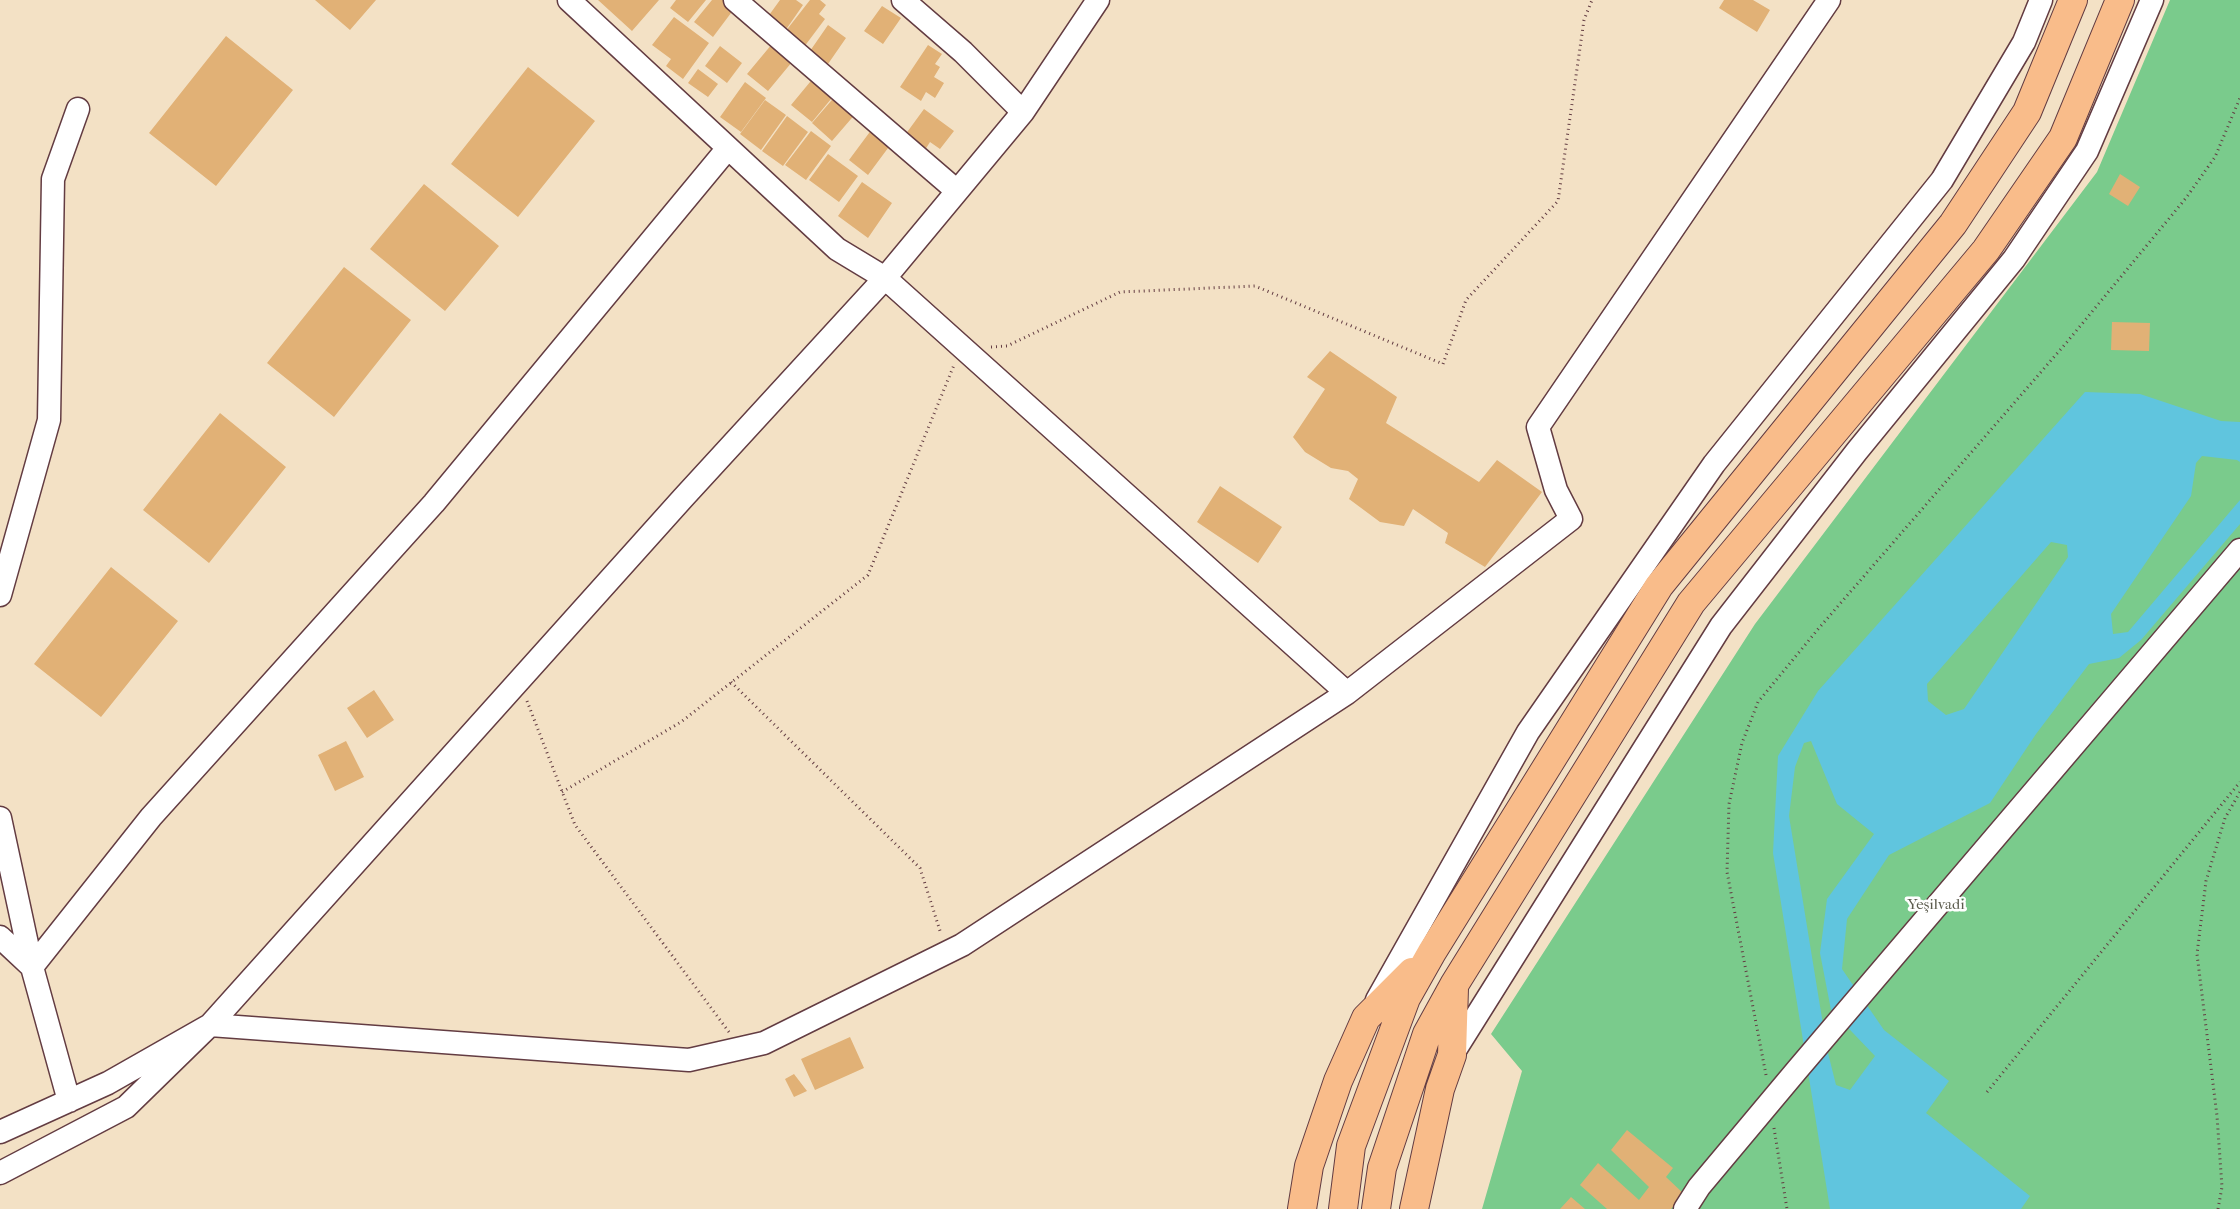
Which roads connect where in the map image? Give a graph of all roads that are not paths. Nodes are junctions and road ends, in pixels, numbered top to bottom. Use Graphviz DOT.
graph roads {
  1 [pos="569,0"];
  2 [pos="735,0"];
  3 [pos="1098,0"];
  4 [pos="1829,0"];
  5 [pos="2041,0"];
  6 [pos="2073,0"];
  7 [pos="2120,0"];
  8 [pos="2152,0"];
  9 [pos="907,1"];
  10 [pos="78,109"];
  11 [pos="1023,112"];
  12 [pos="728,148"];
  13 [pos="957,191"];
  14 [pos="885,278"];
  15 [pos="2240,550"];
  16 [pos="0,595"];
  17 [pos="1347,693"];
  18 [pos="0,818"];
  19 [pos="0,937"];
  20 [pos="1432,952"];
  21 [pos="32,967"];
  22 [pos="1454,985"];
  23 [pos="1366,1018"];
  24 [pos="210,1024"];
  25 [pos="1452,1055"];
  26 [pos="69,1101"];
  27 [pos="0,1132"];
  28 [pos="0,1173"];
  29 [pos="1302,1209"];
  30 [pos="1344,1209"];
  31 [pos="1376,1209"];
  32 [pos="1414,1209"];
  33 [pos="1685,1209"];
  1 -- 12 [label="street"];
  2 -- 13 [label="street"];
  3 -- 11 [label="street"];
  4 -- 17 [label="street"];
  5 -- 23 [label="street"];
  6 -- 20 [label="main road"];
  7 -- 22 [label="main road"];
  8 -- 25 [label="street"];
  9 -- 11 [label="street"];
  10 -- 16 [label="street"];
  11 -- 13 [label="street"];
  12 -- 14 [label="street"];
  12 -- 21 [label="street"];
  13 -- 14 [label="street"];
  14 -- 17 [label="street"];
  14 -- 24 [label="street"];
  15 -- 33 [label="street"];
  17 -- 24 [label="street"];
  18 -- 21 [label="street"];
  19 -- 21 [label="street"];
  20 -- 23 [label="main road"];
  20 -- 30 [label="main road"];
  21 -- 26 [label="street"];
  22 -- 25 [label="main road"];
  22 -- 31 [label="main road"];
  23 -- 29 [label="main road"];
  24 -- 26 [label="street"];
  24 -- 28 [label="street"];
  25 -- 32 [label="main road"];
  26 -- 27 [label="street"];
}
